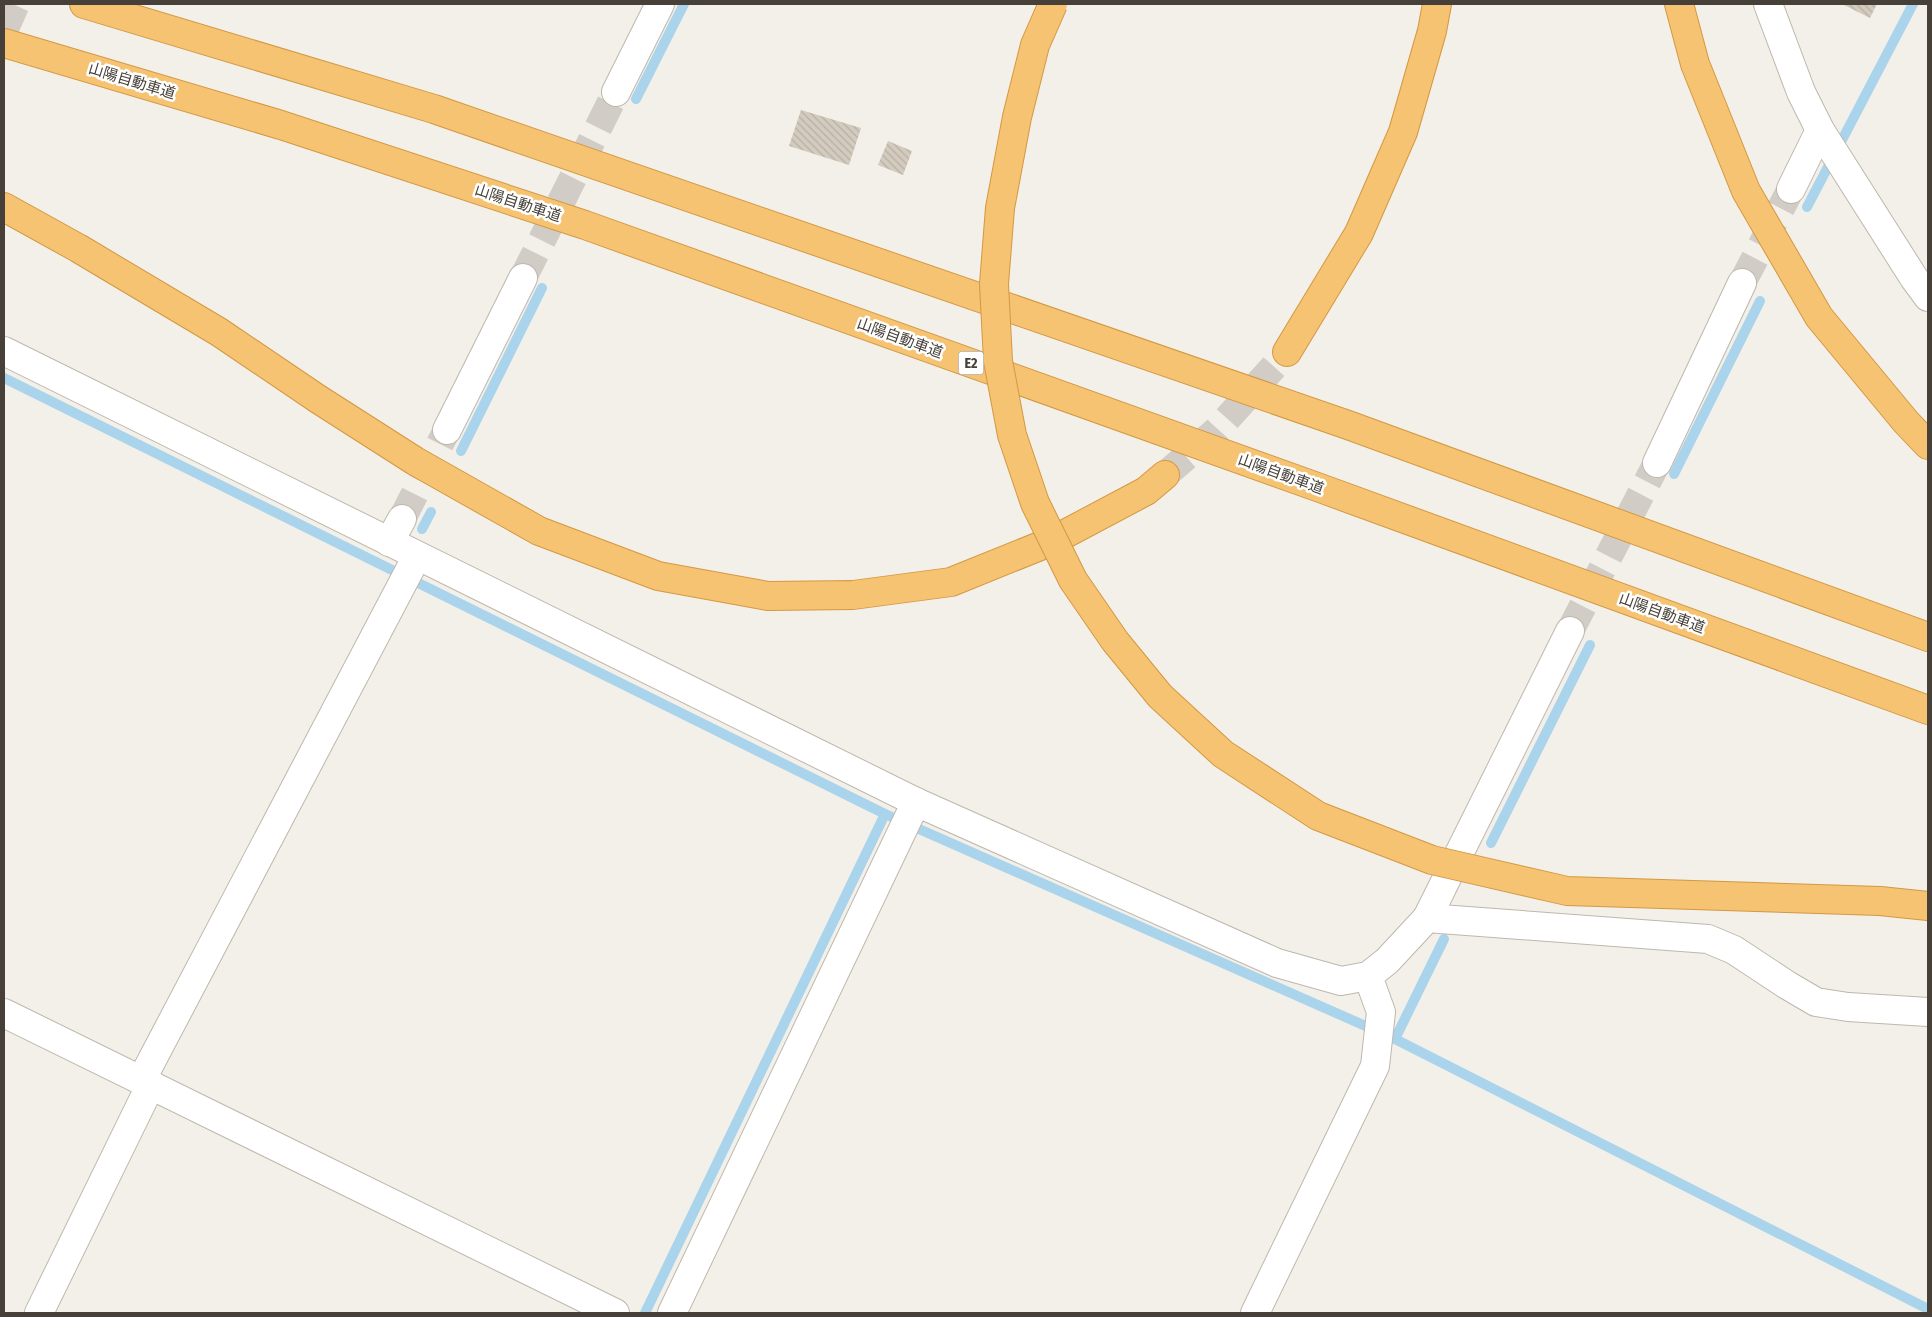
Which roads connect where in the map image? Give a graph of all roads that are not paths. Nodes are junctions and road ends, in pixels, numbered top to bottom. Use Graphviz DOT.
graph roads {
  1 [pos="84,4"];
  2 [pos="660,4"];
  3 [pos="1053,4"];
  4 [pos="1437,4"];
  5 [pos="1678,4"];
  6 [pos="1768,4"];
  7 [pos="4,43"];
  8 [pos="616,92"];
  9 [pos="1823,135"];
  10 [pos="1790,189"];
  11 [pos="4,207"];
  12 [pos="523,278"];
  13 [pos="1742,284"];
  14 [pos="1928,297"];
  15 [pos="4,351"];
  16 [pos="1287,352"];
  17 [pos="447,430"];
  18 [pos="1928,445"];
  19 [pos="1657,464"];
  20 [pos="1165,475"];
  21 [pos="410,570"];
  22 [pos="1570,631"];
  23 [pos="1928,638"];
  24 [pos="1928,710"];
  25 [pos="909,816"];
  26 [pos="1928,906"];
  27 [pos="1427,918"];
  28 [pos="1368,976"];
  29 [pos="1928,1012"];
  30 [pos="4,1013"];
  31 [pos="147,1082"];
  32 [pos="39,1313"];
  33 [pos="615,1313"];
  34 [pos="672,1313"];
  35 [pos="1255,1313"];
  1 -- 23 [label="highway"];
  2 -- 8 [label="street"];
  3 -- 26 [label="highway, bridge"];
  4 -- 16 [label="highway"];
  5 -- 18 [label="highway"];
  6 -- 9 [label="street"];
  7 -- 24 [label="highway, 山陽自動車道 / E2"];
  9 -- 10 [label="street"];
  9 -- 14 [label="street"];
  11 -- 20 [label="highway"];
  12 -- 17 [label="street"];
  13 -- 19 [label="street"];
  15 -- 21 [label="street"];
  21 -- 25 [label="street"];
  21 -- 31 [label="street"];
  22 -- 27 [label="street"];
  25 -- 28 [label="street"];
  25 -- 34 [label="street"];
  27 -- 28 [label="street"];
  27 -- 29 [label="street"];
  28 -- 35 [label="street"];
  30 -- 31 [label="street"];
  31 -- 32 [label="street"];
  31 -- 33 [label="street"];
}
